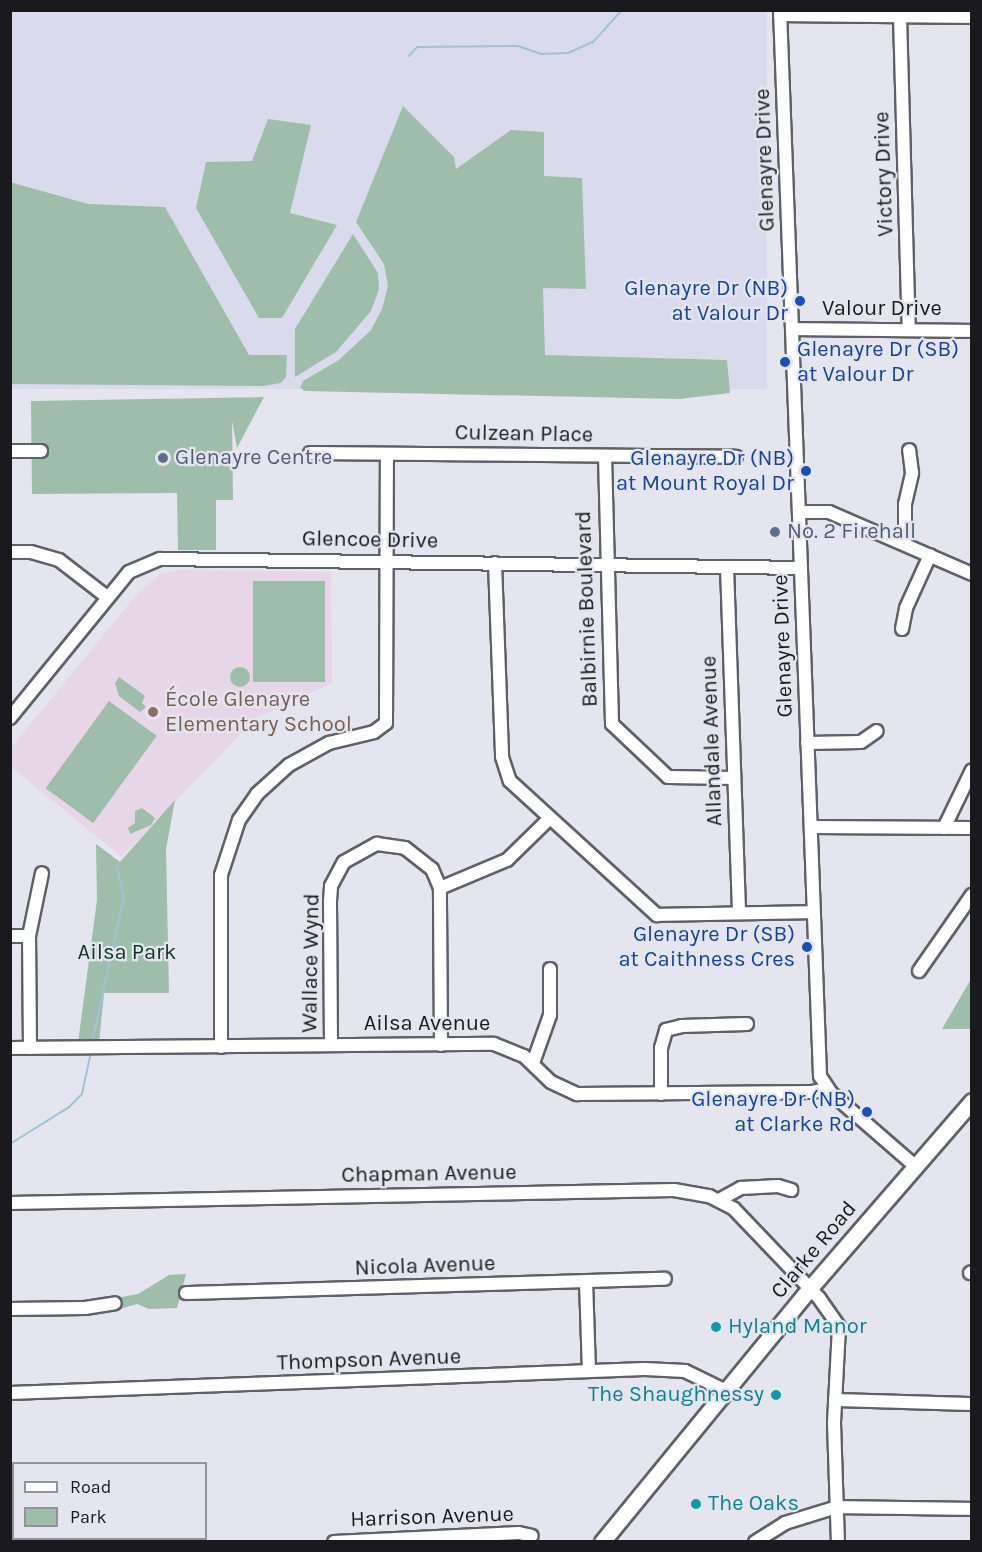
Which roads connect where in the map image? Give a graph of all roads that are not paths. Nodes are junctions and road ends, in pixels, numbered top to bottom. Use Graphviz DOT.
graph roads {
  1 [pos="780,13"];
  2 [pos="900,16"];
  3 [pos="971,20"];
  4 [pos="793,329"];
  5 [pos="909,330"];
  6 [pos="972,331"];
  7 [pos="909,450"];
  8 [pos="10,451"];
  9 [pos="41,451"];
  10 [pos="310,453"];
  11 [pos="387,454"];
  12 [pos="605,456"];
  13 [pos="736,457"];
  14 [pos="799,512"];
  15 [pos="905,543"];
  16 [pos="10,552"];
  17 [pos="930,555"];
  18 [pos="386,561"];
  19 [pos="495,562"];
  20 [pos="606,564"];
  21 [pos="727,567"];
  22 [pos="801,568"];
  23 [pos="972,574"];
  24 [pos="107,597"];
  25 [pos="902,629"];
  26 [pos="10,718"];
  27 [pos="877,732"];
  28 [pos="807,743"];
  29 [pos="972,770"];
  30 [pos="734,778"];
  31 [pos="549,819"];
  32 [pos="811,827"];
  33 [pos="944,828"];
  34 [pos="972,828"];
  35 [pos="42,873"];
  36 [pos="440,888"];
  37 [pos="972,895"];
  38 [pos="813,912"];
  39 [pos="739,913"];
  40 [pos="10,936"];
  41 [pos="28,936"];
  42 [pos="550,969"];
  43 [pos="920,971"];
  44 [pos="747,1024"];
  45 [pos="331,1045"];
  46 [pos="441,1045"];
  47 [pos="221,1047"];
  48 [pos="10,1048"];
  49 [pos="30,1048"];
  50 [pos="533,1063"];
  51 [pos="828,1089"];
  52 [pos="661,1094"];
  53 [pos="972,1101"];
  54 [pos="915,1166"];
  55 [pos="791,1190"];
  56 [pos="719,1200"];
  57 [pos="10,1203"];
  58 [pos="664,1279"];
  59 [pos="586,1281"];
  60 [pos="810,1288"];
  61 [pos="186,1293"];
  62 [pos="115,1303"];
  63 [pos="10,1309"];
  64 [pos="590,1371"];
  65 [pos="726,1391"];
  66 [pos="10,1393"];
  67 [pos="836,1400"];
  68 [pos="972,1404"];
  69 [pos="837,1507"];
  70 [pos="972,1509"];
  71 [pos="532,1536"];
  72 [pos="333,1542"];
  73 [pos="602,1542"];
  74 [pos="755,1542"];
  75 [pos="838,1542"];
  1 -- 2 [label="street"];
  1 -- 4 [label="street, Glenayre Drive"];
  2 -- 3 [label="street"];
  2 -- 5 [label="street, Victory Drive"];
  4 -- 5 [label="street, Valour Drive"];
  4 -- 14 [label="street, Glenayre Drive"];
  5 -- 6 [label="street, Valour Drive"];
  7 -- 15 [label="street"];
  8 -- 9 [label="street"];
  10 -- 11 [label="street, Culzean Place"];
  11 -- 12 [label="street, Culzean Place"];
  11 -- 18 [label="street"];
  12 -- 13 [label="street, Culzean Place"];
  12 -- 20 [label="street, Balbirnie Boulevard"];
  14 -- 15 [label="street"];
  14 -- 22 [label="street, Glenayre Drive"];
  15 -- 17 [label="street"];
  16 -- 24 [label="street"];
  17 -- 23 [label="street"];
  17 -- 25 [label="street"];
  18 -- 19 [label="street, Glencoe Drive"];
  18 -- 24 [label="street, Glencoe Drive"];
  18 -- 47 [label="street"];
  19 -- 20 [label="street, Glencoe Drive"];
  19 -- 31 [label="street"];
  20 -- 21 [label="street, Glencoe Drive"];
  20 -- 30 [label="street, Balbirnie Boulevard"];
  21 -- 22 [label="street, Glencoe Drive"];
  21 -- 30 [label="street, Allandale Avenue"];
  22 -- 28 [label="street, Glenayre Drive"];
  24 -- 26 [label="street, Glencoe Drive"];
  27 -- 28 [label="street"];
  28 -- 32 [label="street, Glenayre Drive"];
  29 -- 33 [label="street"];
  30 -- 39 [label="street, Allandale Avenue"];
  31 -- 36 [label="street"];
  31 -- 39 [label="street"];
  32 -- 33 [label="street"];
  32 -- 38 [label="street, Glenayre Drive"];
  33 -- 34 [label="street"];
  35 -- 41 [label="street"];
  36 -- 45 [label="street, Wallace Wynd"];
  36 -- 46 [label="street"];
  37 -- 43 [label="street"];
  38 -- 39 [label="street"];
  38 -- 51 [label="street, Glenayre Drive"];
  40 -- 41 [label="street"];
  41 -- 49 [label="street"];
  42 -- 50 [label="street"];
  44 -- 52 [label="street"];
  45 -- 46 [label="street, Ailsa Avenue"];
  45 -- 47 [label="street, Ailsa Avenue"];
  46 -- 50 [label="street, Ailsa Avenue"];
  47 -- 49 [label="street, Ailsa Avenue"];
  48 -- 49 [label="street, Ailsa Avenue"];
  50 -- 52 [label="street, Ailsa Avenue"];
  51 -- 52 [label="street, Ailsa Avenue"];
  51 -- 54 [label="street, Glenayre Drive"];
  53 -- 54 [label="main road, Clarke Road"];
  54 -- 60 [label="main road, Clarke Road"];
  55 -- 56 [label="street"];
  56 -- 57 [label="street, Chapman Avenue"];
  56 -- 60 [label="street, Chapman Avenue"];
  58 -- 59 [label="street, Nicola Avenue"];
  59 -- 61 [label="street, Nicola Avenue"];
  59 -- 64 [label="street"];
  60 -- 65 [label="main road, Clarke Road"];
  60 -- 67 [label="street, Chapman Avenue"];
  62 -- 63 [label="street"];
  64 -- 65 [label="street, Thompson Avenue"];
  64 -- 66 [label="street, Thompson Avenue"];
  65 -- 73 [label="main road, Clarke Road"];
  67 -- 68 [label="street"];
  67 -- 69 [label="street, Chapman Avenue"];
  69 -- 70 [label="street"];
  69 -- 74 [label="street"];
  69 -- 75 [label="street, Chapman Avenue"];
  71 -- 72 [label="street, Harrison Avenue"];
}
